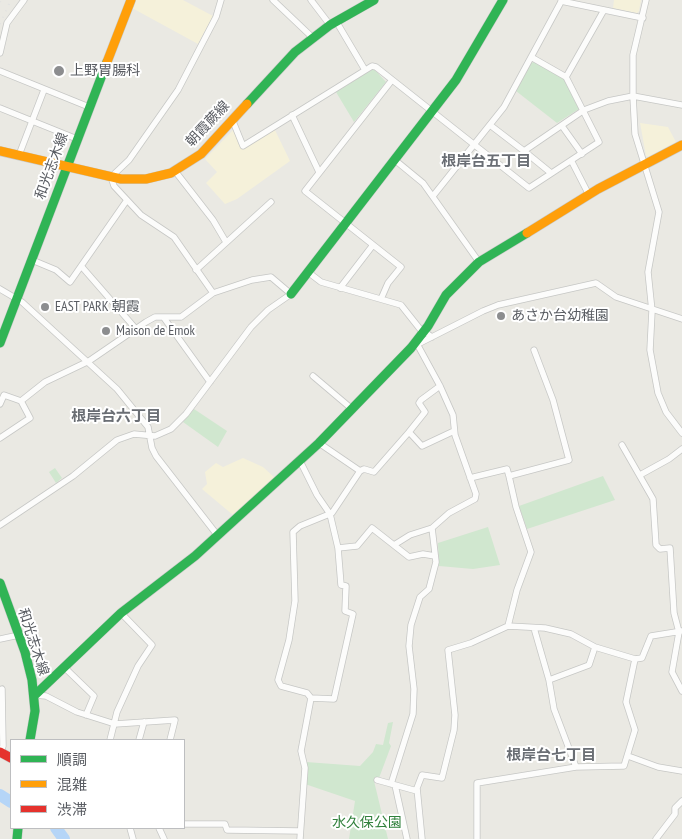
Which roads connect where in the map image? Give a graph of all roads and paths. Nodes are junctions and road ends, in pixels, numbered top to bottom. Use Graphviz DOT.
graph roads {
  1 [pos="24,0"];
  2 [pos="131,0"];
  3 [pos="221,0"];
  4 [pos="273,0"];
  5 [pos="311,0"];
  6 [pos="372,0"];
  7 [pos="503,0"];
  8 [pos="561,0"];
  9 [pos="646,0"];
  10 [pos="604,10"];
  11 [pos="643,18"];
  12 [pos="332,23"];
  13 [pos="312,37"];
  14 [pos="0,53"];
  15 [pos="531,57"];
  16 [pos="365,70"];
  17 [pos="0,71"];
  18 [pos="566,77"];
  19 [pos="392,80"];
  20 [pos="44,90"];
  21 [pos="633,96"];
  22 [pos="682,105"];
  23 [pos="89,107"];
  24 [pos="0,108"];
  25 [pos="584,110"];
  26 [pos="432,112"];
  27 [pos="292,114"];
  28 [pos="232,119"];
  29 [pos="32,121"];
  30 [pos="490,125"];
  31 [pos="562,126"];
  32 [pos="77,139"];
  33 [pos="474,144"];
  34 [pos="682,144"];
  35 [pos="524,150"];
  36 [pos="0,151"];
  37 [pos="582,154"];
  38 [pos="19,155"];
  39 [pos="395,160"];
  40 [pos="572,162"];
  41 [pos="643,165"];
  42 [pos="67,166"];
  43 [pos="176,171"];
  44 [pos="319,172"];
  45 [pos="551,174"];
  46 [pos="111,177"];
  47 [pos="589,195"];
  48 [pos="433,196"];
  49 [pos="127,200"];
  50 [pos="271,202"];
  51 [pos="345,223"];
  52 [pos="226,242"];
  53 [pos="373,245"];
  54 [pos="32,260"];
  55 [pos="479,262"];
  56 [pos="82,267"];
  57 [pos="196,270"];
  58 [pos="308,272"];
  59 [pos="340,288"];
  60 [pos="0,289"];
  61 [pos="213,293"];
  62 [pos="291,294"];
  63 [pos="17,298"];
  64 [pos="382,299"];
  65 [pos="652,310"];
  66 [pos="164,318"];
  67 [pos="682,319"];
  68 [pos="136,329"];
  69 [pos="428,334"];
  70 [pos="0,343"];
  71 [pos="417,343"];
  72 [pos="534,350"];
  73 [pos="89,361"];
  74 [pos="313,376"];
  75 [pos="210,382"];
  76 [pos="440,386"];
  77 [pos="21,401"];
  78 [pos="0,404"];
  79 [pos="352,408"];
  80 [pos="409,432"];
  81 [pos="454,432"];
  82 [pos="682,433"];
  83 [pos="150,436"];
  84 [pos="0,438"];
  85 [pos="319,443"];
  86 [pos="622,445"];
  87 [pos="682,449"];
  88 [pos="300,461"];
  89 [pos="360,471"];
  90 [pos="640,475"];
  91 [pos="509,476"];
  92 [pos="470,478"];
  93 [pos="330,514"];
  94 [pos="0,525"];
  95 [pos="432,528"];
  96 [pos="218,536"];
  97 [pos="394,545"];
  98 [pos="338,548"];
  99 [pos="435,556"];
  100 [pos="0,583"];
  101 [pos="121,613"];
  102 [pos="508,626"];
  103 [pos="534,628"];
  104 [pos="680,632"];
  105 [pos="19,635"];
  106 [pos="0,639"];
  107 [pos="595,646"];
  108 [pos="636,660"];
  109 [pos="64,667"];
  110 [pos="549,680"];
  111 [pos="0,690"];
  112 [pos="682,691"];
  113 [pos="35,695"];
  114 [pos="311,698"];
  115 [pos="86,715"];
  116 [pos="144,722"];
  117 [pos="114,724"];
  118 [pos="30,739"];
  119 [pos="110,739"];
  120 [pos="139,739"];
  121 [pos="170,739"];
  122 [pos="0,753"];
  123 [pos="628,756"];
  124 [pos="576,767"];
  125 [pos="682,771"];
  126 [pos="377,780"];
  127 [pos="393,785"];
  128 [pos="417,791"];
  129 [pos="682,802"];
  130 [pos="185,824"];
  131 [pos="300,831"];
  132 [pos="300,839"];
  133 [pos="407,839"];
  134 [pos="422,839"];
  135 [pos="477,839"];
  136 [pos="656,839"];
  1 -- 14 [label="street"];
  2 -- 23 [label="street, 和光志木線"];
  3 -- 46 [label="street"];
  4 -- 13 [label="street"];
  5 -- 12 [label="street"];
  6 -- 12 [label="street, 朝霞蕨線"];
  7 -- 26 [label="street"];
  8 -- 10 [label="street"];
  8 -- 15 [label="street"];
  9 -- 11 [label="street"];
  10 -- 11 [label="street"];
  10 -- 18 [label="street"];
  11 -- 21 [label="street"];
  12 -- 13 [label="street, 朝霞蕨線"];
  12 -- 16 [label="street"];
  13 -- 28 [label="street, 朝霞蕨線"];
  15 -- 18 [label="street"];
  15 -- 30 [label="street"];
  16 -- 19 [label="street"];
  16 -- 27 [label="street"];
  17 -- 20 [label="street"];
  18 -- 25 [label="street"];
  19 -- 26 [label="street"];
  19 -- 44 [label="street"];
  20 -- 23 [label="street"];
  20 -- 29 [label="street"];
  21 -- 22 [label="street"];
  21 -- 25 [label="street"];
  21 -- 41 [label="street"];
  23 -- 32 [label="street, 和光志木線"];
  24 -- 29 [label="street"];
  25 -- 31 [label="street"];
  25 -- 37 [label="street"];
  26 -- 33 [label="street"];
  26 -- 39 [label="street"];
  27 -- 28 [label="street"];
  27 -- 44 [label="street"];
  28 -- 43 [label="street, 朝霞蕨線"];
  29 -- 32 [label="street"];
  29 -- 38 [label="street"];
  30 -- 33 [label="street"];
  30 -- 35 [label="street"];
  31 -- 35 [label="street"];
  31 -- 37 [label="street"];
  32 -- 42 [label="street, 和光志木線"];
  33 -- 45 [label="street"];
  33 -- 48 [label="street"];
  34 -- 41 [label="street"];
  35 -- 45 [label="street"];
  36 -- 38 [label="street, 朝霞蕨線"];
  37 -- 40 [label="street"];
  38 -- 42 [label="street, 朝霞蕨線"];
  39 -- 48 [label="street"];
  39 -- 51 [label="street"];
  40 -- 45 [label="street"];
  40 -- 47 [label="street"];
  41 -- 47 [label="street"];
  41 -- 65 [label="street"];
  42 -- 46 [label="street, 朝霞蕨線"];
  42 -- 54 [label="street, 和光志木線"];
  43 -- 46 [label="street, 朝霞蕨線"];
  43 -- 52 [label="street"];
  44 -- 51 [label="street"];
  46 -- 49 [label="street"];
  47 -- 55 [label="street"];
  48 -- 55 [label="street"];
  49 -- 56 [label="street"];
  49 -- 57 [label="street"];
  50 -- 52 [label="street"];
  51 -- 53 [label="street"];
  51 -- 58 [label="street"];
  52 -- 57 [label="street"];
  53 -- 59 [label="street"];
  53 -- 64 [label="street"];
  54 -- 56 [label="street"];
  54 -- 63 [label="street, 和光志木線"];
  55 -- 69 [label="street"];
  56 -- 68 [label="street"];
  57 -- 61 [label="street"];
  58 -- 59 [label="street"];
  58 -- 62 [label="street"];
  59 -- 64 [label="street"];
  60 -- 63 [label="street"];
  61 -- 62 [label="street"];
  61 -- 66 [label="street"];
  62 -- 75 [label="street"];
  63 -- 70 [label="street, 和光志木線"];
  63 -- 73 [label="street"];
  64 -- 69 [label="street"];
  65 -- 67 [label="street"];
  65 -- 69 [label="street"];
  65 -- 82 [label="street"];
  66 -- 68 [label="street"];
  66 -- 75 [label="street"];
  68 -- 73 [label="street"];
  69 -- 71 [label="street"];
  71 -- 76 [label="street"];
  71 -- 79 [label="street"];
  72 -- 91 [label="street"];
  73 -- 77 [label="street"];
  73 -- 83 [label="street"];
  74 -- 79 [label="street"];
  75 -- 83 [label="street"];
  76 -- 80 [label="street"];
  76 -- 81 [label="street"];
  77 -- 78 [label="street"];
  77 -- 84 [label="street"];
  79 -- 85 [label="street"];
  80 -- 81 [label="street"];
  80 -- 89 [label="street"];
  81 -- 92 [label="street"];
  83 -- 94 [label="street"];
  83 -- 96 [label="street"];
  85 -- 88 [label="street"];
  85 -- 89 [label="street"];
  86 -- 90 [label="street"];
  87 -- 90 [label="street"];
  88 -- 93 [label="street"];
  88 -- 96 [label="street"];
  89 -- 93 [label="street"];
  90 -- 104 [label="street"];
  91 -- 92 [label="street"];
  91 -- 102 [label="street"];
  92 -- 95 [label="street"];
  93 -- 98 [label="street"];
  93 -- 114 [label="street"];
  95 -- 97 [label="street"];
  95 -- 99 [label="street"];
  96 -- 101 [label="street"];
  97 -- 98 [label="street"];
  97 -- 99 [label="street"];
  98 -- 114 [label="street"];
  99 -- 127 [label="street"];
  100 -- 105 [label="street, 和光志木線"];
  101 -- 109 [label="street"];
  101 -- 117 [label="street"];
  102 -- 103 [label="street"];
  102 -- 128 [label="street"];
  103 -- 107 [label="street"];
  103 -- 110 [label="street"];
  104 -- 108 [label="street"];
  104 -- 112 [label="street"];
  105 -- 106 [label="street"];
  105 -- 113 [label="street, 和光志木線"];
  107 -- 108 [label="street"];
  107 -- 110 [label="street"];
  108 -- 123 [label="street"];
  109 -- 113 [label="street"];
  109 -- 115 [label="street"];
  110 -- 124 [label="street"];
  111 -- 122 [label="street"];
  113 -- 115 [label="street"];
  113 -- 118 [label="street, 和光志木線"];
  114 -- 131 [label="street"];
  115 -- 117 [label="street"];
  116 -- 117 [label="street"];
  116 -- 120 [label="street"];
  116 -- 121 [label="street"];
  117 -- 119 [label="street"];
  123 -- 124 [label="street"];
  123 -- 125 [label="street"];
  124 -- 135 [label="street"];
  126 -- 127 [label="street"];
  127 -- 128 [label="street"];
  127 -- 133 [label="street"];
  128 -- 134 [label="street"];
  129 -- 136 [label="street"];
  130 -- 131 [label="street"];
  131 -- 132 [label="street"];
}
